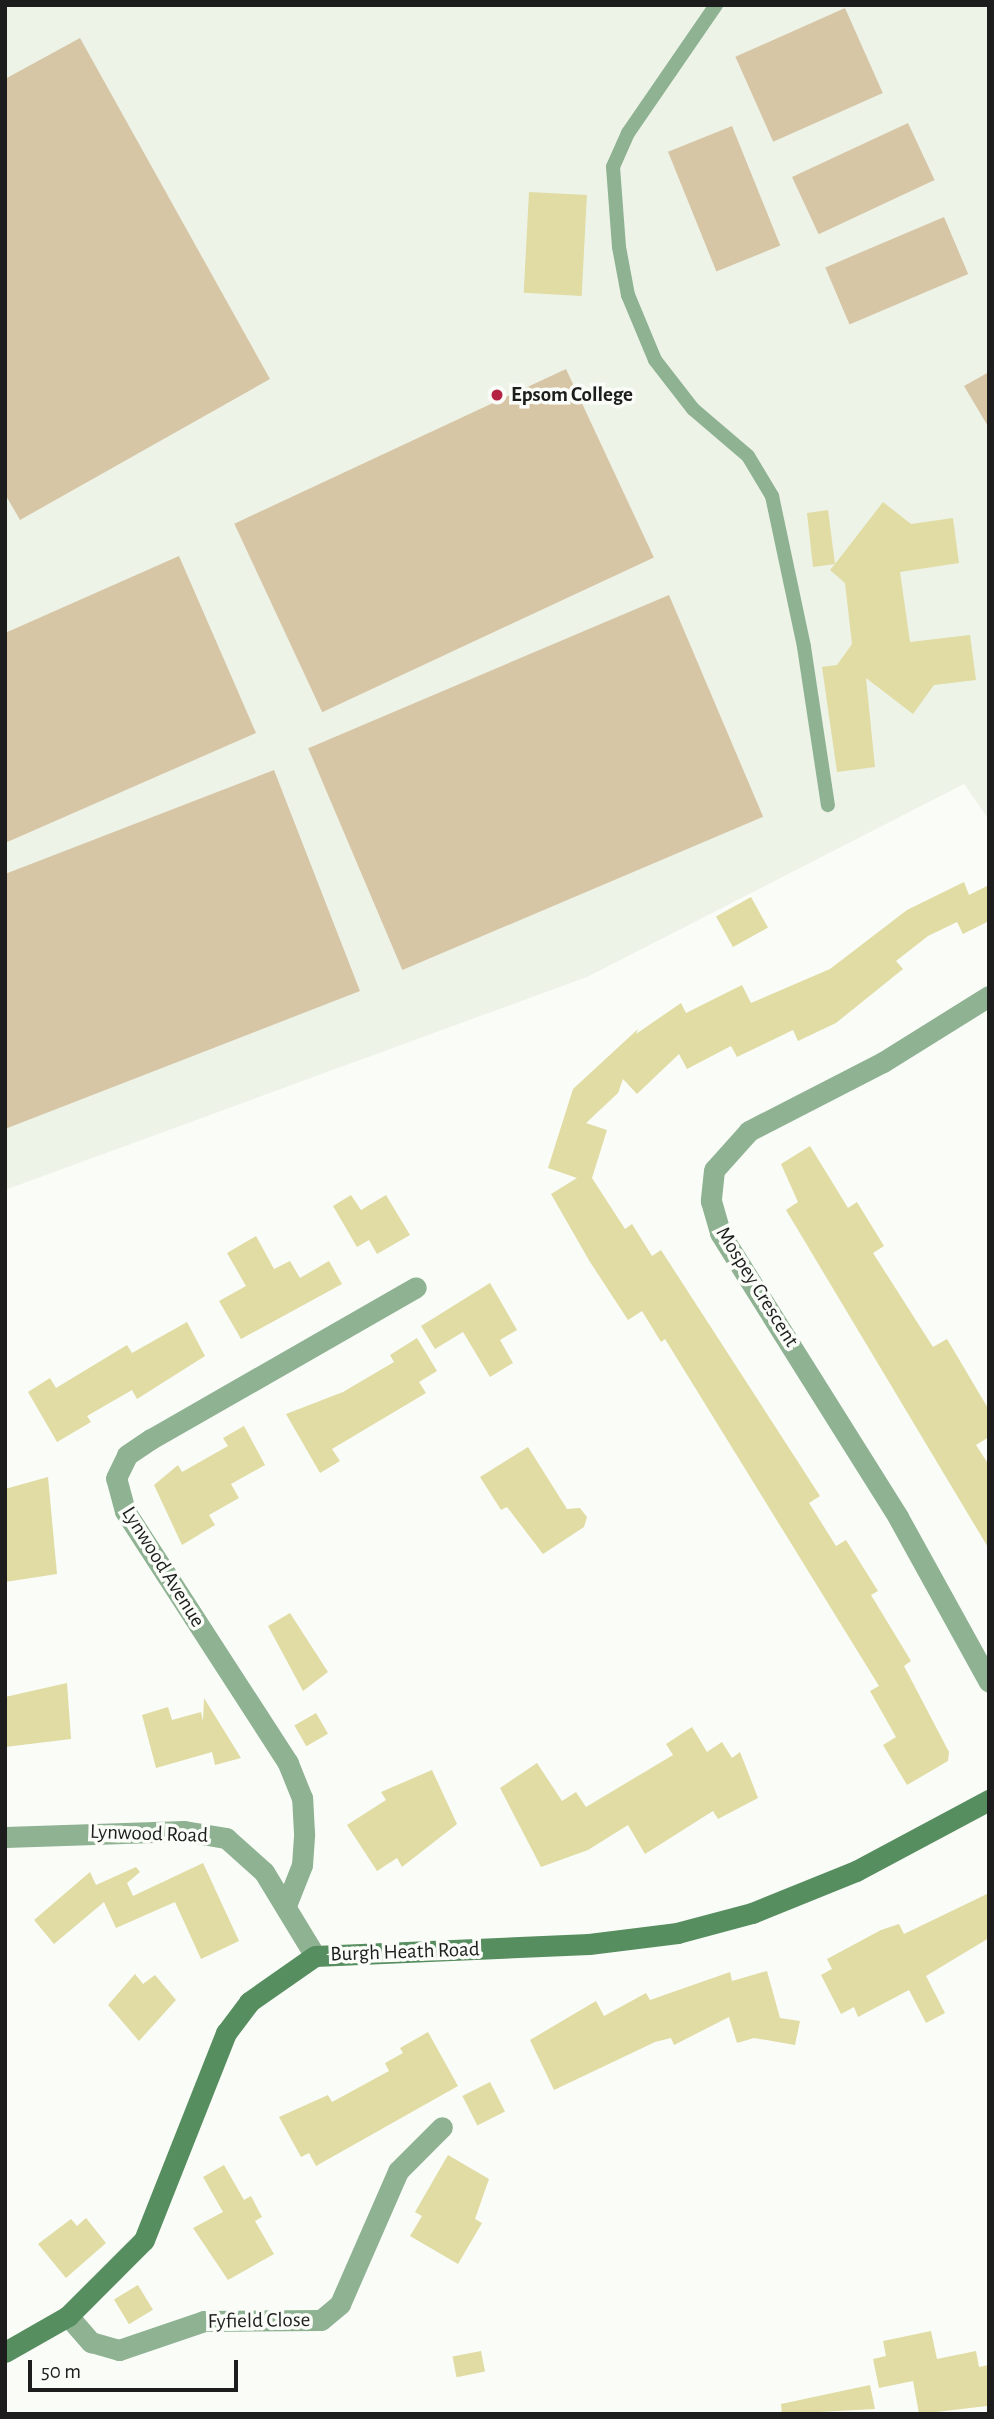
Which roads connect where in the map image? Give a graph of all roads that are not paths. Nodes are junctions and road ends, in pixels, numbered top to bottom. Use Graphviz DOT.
graph roads {
  1 [pos="716,5"];
  2 [pos="828,806"];
  3 [pos="989,996"];
  4 [pos="416,1287"];
  5 [pos="989,1682"];
  6 [pos="989,1800"];
  7 [pos="5,1837"];
  8 [pos="287,1903"];
  9 [pos="315,1956"];
  10 [pos="442,2127"];
  11 [pos="68,2316"];
  12 [pos="5,2352"];
  1 -- 2 [label="lane"];
  3 -- 5 [label="street, Mospey Crescent"];
  4 -- 8 [label="street, Lynwood Avenue"];
  6 -- 9 [label="main road, Burgh Heath Road"];
  7 -- 8 [label="street, Lynwood Road"];
  8 -- 9 [label="street, Lynwood Road"];
  9 -- 11 [label="main road, Burgh Heath Road"];
  10 -- 11 [label="street, Fyfield Close"];
  11 -- 12 [label="main road, Burgh Heath Road"];
}
